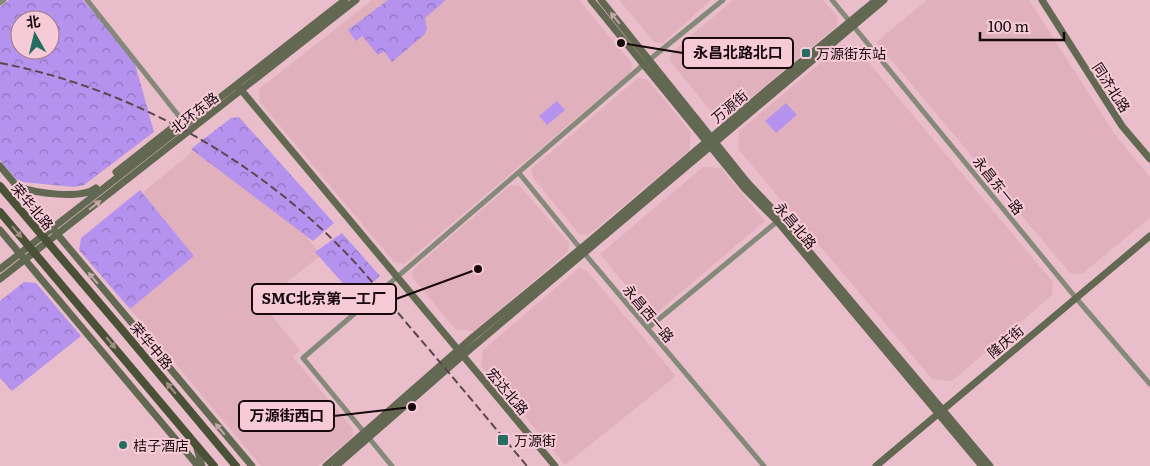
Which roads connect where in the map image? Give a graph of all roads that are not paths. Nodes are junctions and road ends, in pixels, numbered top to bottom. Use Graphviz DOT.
graph roads {
  1 [pos="4,0"];
  2 [pos="87,0"];
  3 [pos="345,0"];
  4 [pos="356,0"];
  5 [pos="591,0"];
  6 [pos="601,0"];
  7 [pos="723,0"];
  8 [pos="832,0"];
  9 [pos="876,0"];
  10 [pos="884,0"];
  11 [pos="1042,0"];
  12 [pos="0,3"];
  13 [pos="852,24"];
  14 [pos="647,63"];
  15 [pos="239,88"];
  16 [pos="194,118"];
  17 [pos="182,120"];
  18 [pos="711,141"];
  19 [pos="1150,159"];
  20 [pos="0,166"];
  21 [pos="519,173"];
  22 [pos="0,186"];
  23 [pos="17,186"];
  24 [pos="0,212"];
  25 [pos="779,220"];
  26 [pos="51,228"];
  27 [pos="0,230"];
  28 [pos="57,235"];
  29 [pos="1150,236"];
  30 [pos="44,239"];
  31 [pos="32,249"];
  32 [pos="582,251"];
  33 [pos="20,253"];
  34 [pos="25,260"];
  35 [pos="0,269"];
  36 [pos="396,277"];
  37 [pos="0,279"];
  38 [pos="1076,298"];
  39 [pos="113,302"];
  40 [pos="119,326"];
  41 [pos="648,328"];
  42 [pos="460,353"];
  43 [pos="1150,384"];
  44 [pos="940,412"];
  45 [pos="366,435"];
  46 [pos="196,445"];
  47 [pos="198,466"];
  48 [pos="202,466"];
  49 [pos="214,466"];
  50 [pos="236,466"];
  51 [pos="252,466"];
  52 [pos="326,466"];
  53 [pos="336,466"];
  54 [pos="392,466"];
  55 [pos="555,466"];
  56 [pos="764,466"];
  57 [pos="876,466"];
  58 [pos="982,466"];
  59 [pos="990,466"];
  1 -- 12 [label="street"];
  2 -- 17 [label="street"];
  3 -- 15 [label="street, 北环东路"];
  4 -- 15 [label="street, 北环东路"];
  5 -- 14 [label="street, 永昌北路"];
  14 -- 6 [label="street, 永昌北路, one-way"];
  7 -- 14 [label="street"];
  8 -- 13 [label="street, 永昌东一路"];
  9 -- 13 [label="street, 万源街"];
  10 -- 13 [label="street, 万源街"];
  11 -- 19 [label="street, 同济北路"];
  13 -- 18 [label="street, 万源街"];
  13 -- 38 [label="street, 永昌东一路"];
  14 -- 18 [label="street, 永昌北路"];
  14 -- 21 [label="street"];
  15 -- 16 [label="street, 北环东路"];
  28 -- 15 [label="street, 北环东路, one-way"];
  15 -- 36 [label="street, 宏达北路"];
  16 -- 17 [label="street"];
  16 -- 26 [label="street, 北环东路"];
  17 -- 23 [label="street"];
  18 -- 25 [label="street, 永昌北路"];
  18 -- 32 [label="street, 万源街"];
  20 -- 23 [label="street"];
  21 -- 32 [label="street, 永昌西一路"];
  21 -- 36 [label="street"];
  22 -- 30 [label="main road, 荣华北路"];
  23 -- 26 [label="street"];
  24 -- 31 [label="main road, 荣华北路, one-way"];
  25 -- 41 [label="street"];
  25 -- 44 [label="street, 永昌北路"];
  26 -- 28 [label="street"];
  26 -- 30 [label="street, 北环东路"];
  27 -- 33 [label="street"];
  28 -- 30 [label="street, 北环东路"];
  39 -- 28 [label="street, one-way"];
  29 -- 38 [label="street, 隆庆街"];
  30 -- 31 [label="street"];
  30 -- 40 [label="main road, 荣华中路"];
  31 -- 33 [label="street"];
  31 -- 34 [label="street"];
  31 -- 46 [label="main road, one-way"];
  32 -- 41 [label="street, 永昌西一路"];
  32 -- 42 [label="street, 万源街"];
  33 -- 34 [label="street"];
  33 -- 35 [label="street"];
  34 -- 37 [label="street"];
  34 -- 47 [label="street"];
  36 -- 42 [label="street, 宏达北路"];
  36 -- 45 [label="street"];
  38 -- 43 [label="street, 永昌东一路"];
  38 -- 44 [label="street, 隆庆街"];
  39 -- 40 [label="street"];
  51 -- 39 [label="street, one-way"];
  50 -- 40 [label="main road, 荣华中路, one-way"];
  41 -- 56 [label="street, 永昌西一路"];
  42 -- 45 [label="street, 万源街"];
  42 -- 55 [label="street, 宏达北路"];
  44 -- 57 [label="street, 隆庆街"];
  44 -- 58 [label="street, 永昌北路"];
  44 -- 59 [label="street, 永昌北路"];
  45 -- 52 [label="street, 万源街"];
  45 -- 53 [label="street, 万源街"];
  45 -- 54 [label="street"];
  46 -- 48 [label="street"];
  46 -- 49 [label="main road"];
}
